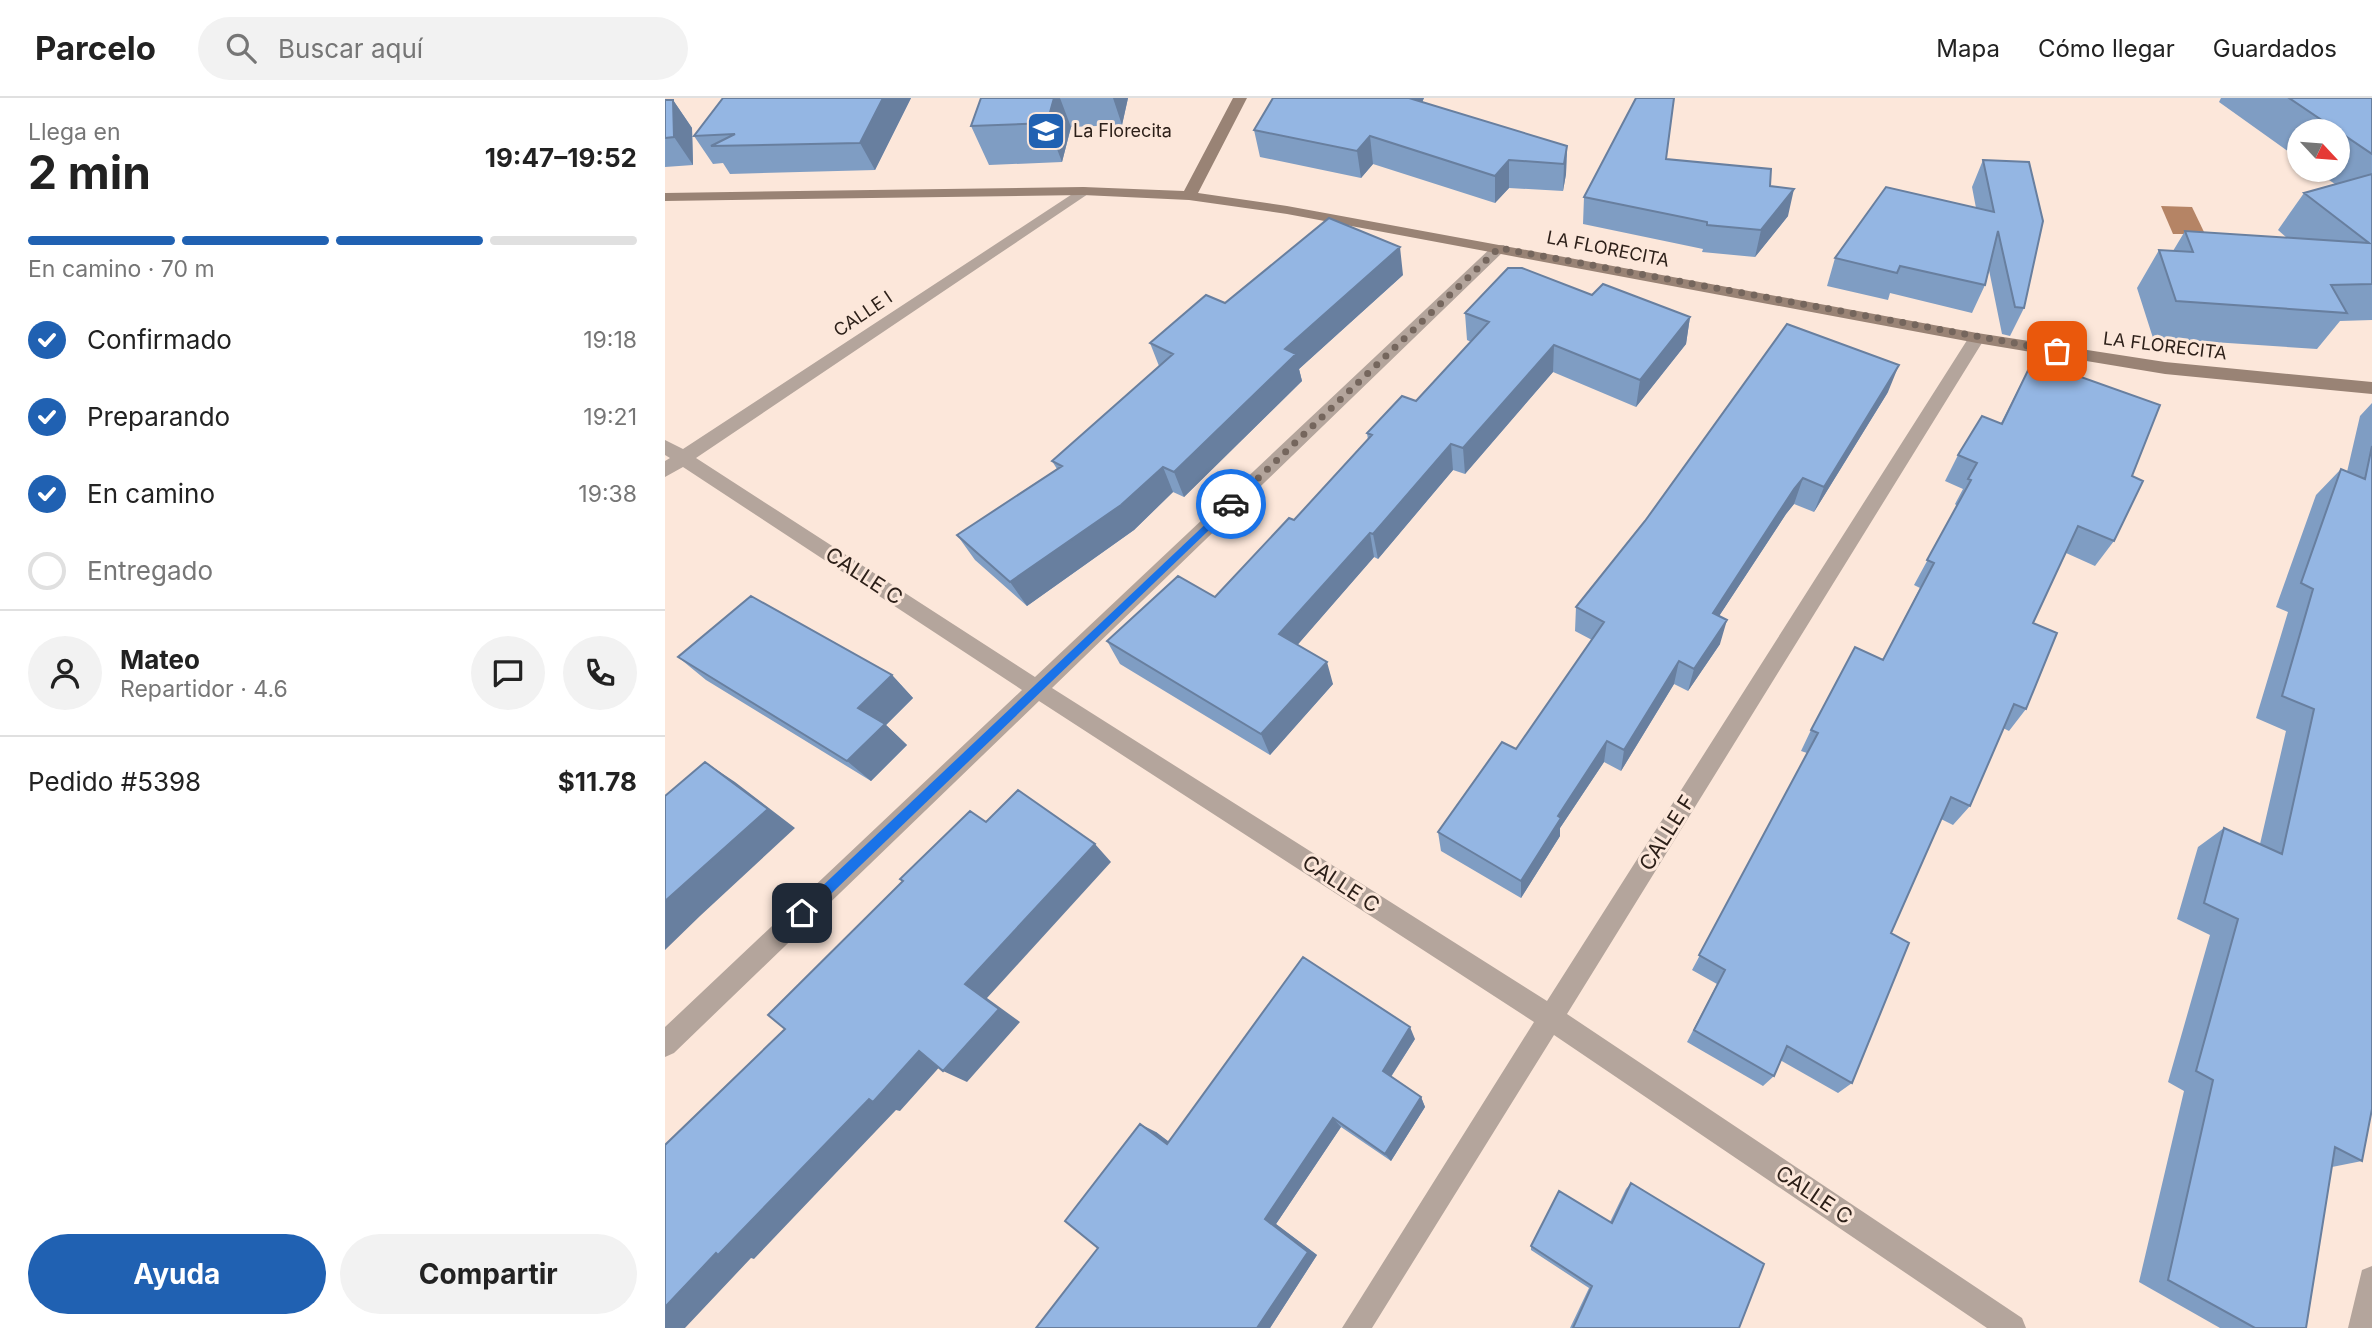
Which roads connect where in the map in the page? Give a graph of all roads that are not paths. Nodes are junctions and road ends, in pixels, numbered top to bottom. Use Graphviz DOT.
graph roads {
  1 [pos="1240,98"];
  2 [pos="1083,191"];
  3 [pos="1189,196"];
  4 [pos="665,197"];
  5 [pos="1499,248"];
  6 [pos="1977,338"];
  7 [pos="2372,387"];
  8 [pos="671,458"];
  9 [pos="1037,689"];
  10 [pos="1551,1018"];
  11 [pos="665,1044"];
  12 [pos="2372,1280"];
  13 [pos="1356,1328"];
  14 [pos="2012,1328"];
  15 [pos="2362,1328"];
  1 -- 3 [label="main road"];
  2 -- 3 [label="main road, LA FLORECITA"];
  2 -- 4 [label="main road, LA FLORECITA"];
  2 -- 8 [label="street, CALLE I"];
  3 -- 5 [label="main road, LA FLORECITA"];
  5 -- 6 [label="main road, LA FLORECITA"];
  5 -- 9 [label="street"];
  6 -- 7 [label="main road, LA FLORECITA"];
  6 -- 10 [label="street, CALLE F"];
  8 -- 9 [label="street, CALLE C"];
  9 -- 10 [label="street, CALLE C"];
  9 -- 11 [label="street"];
  10 -- 13 [label="street, CALLE F"];
  10 -- 14 [label="street, CALLE C"];
  12 -- 15 [label="street"];
}
